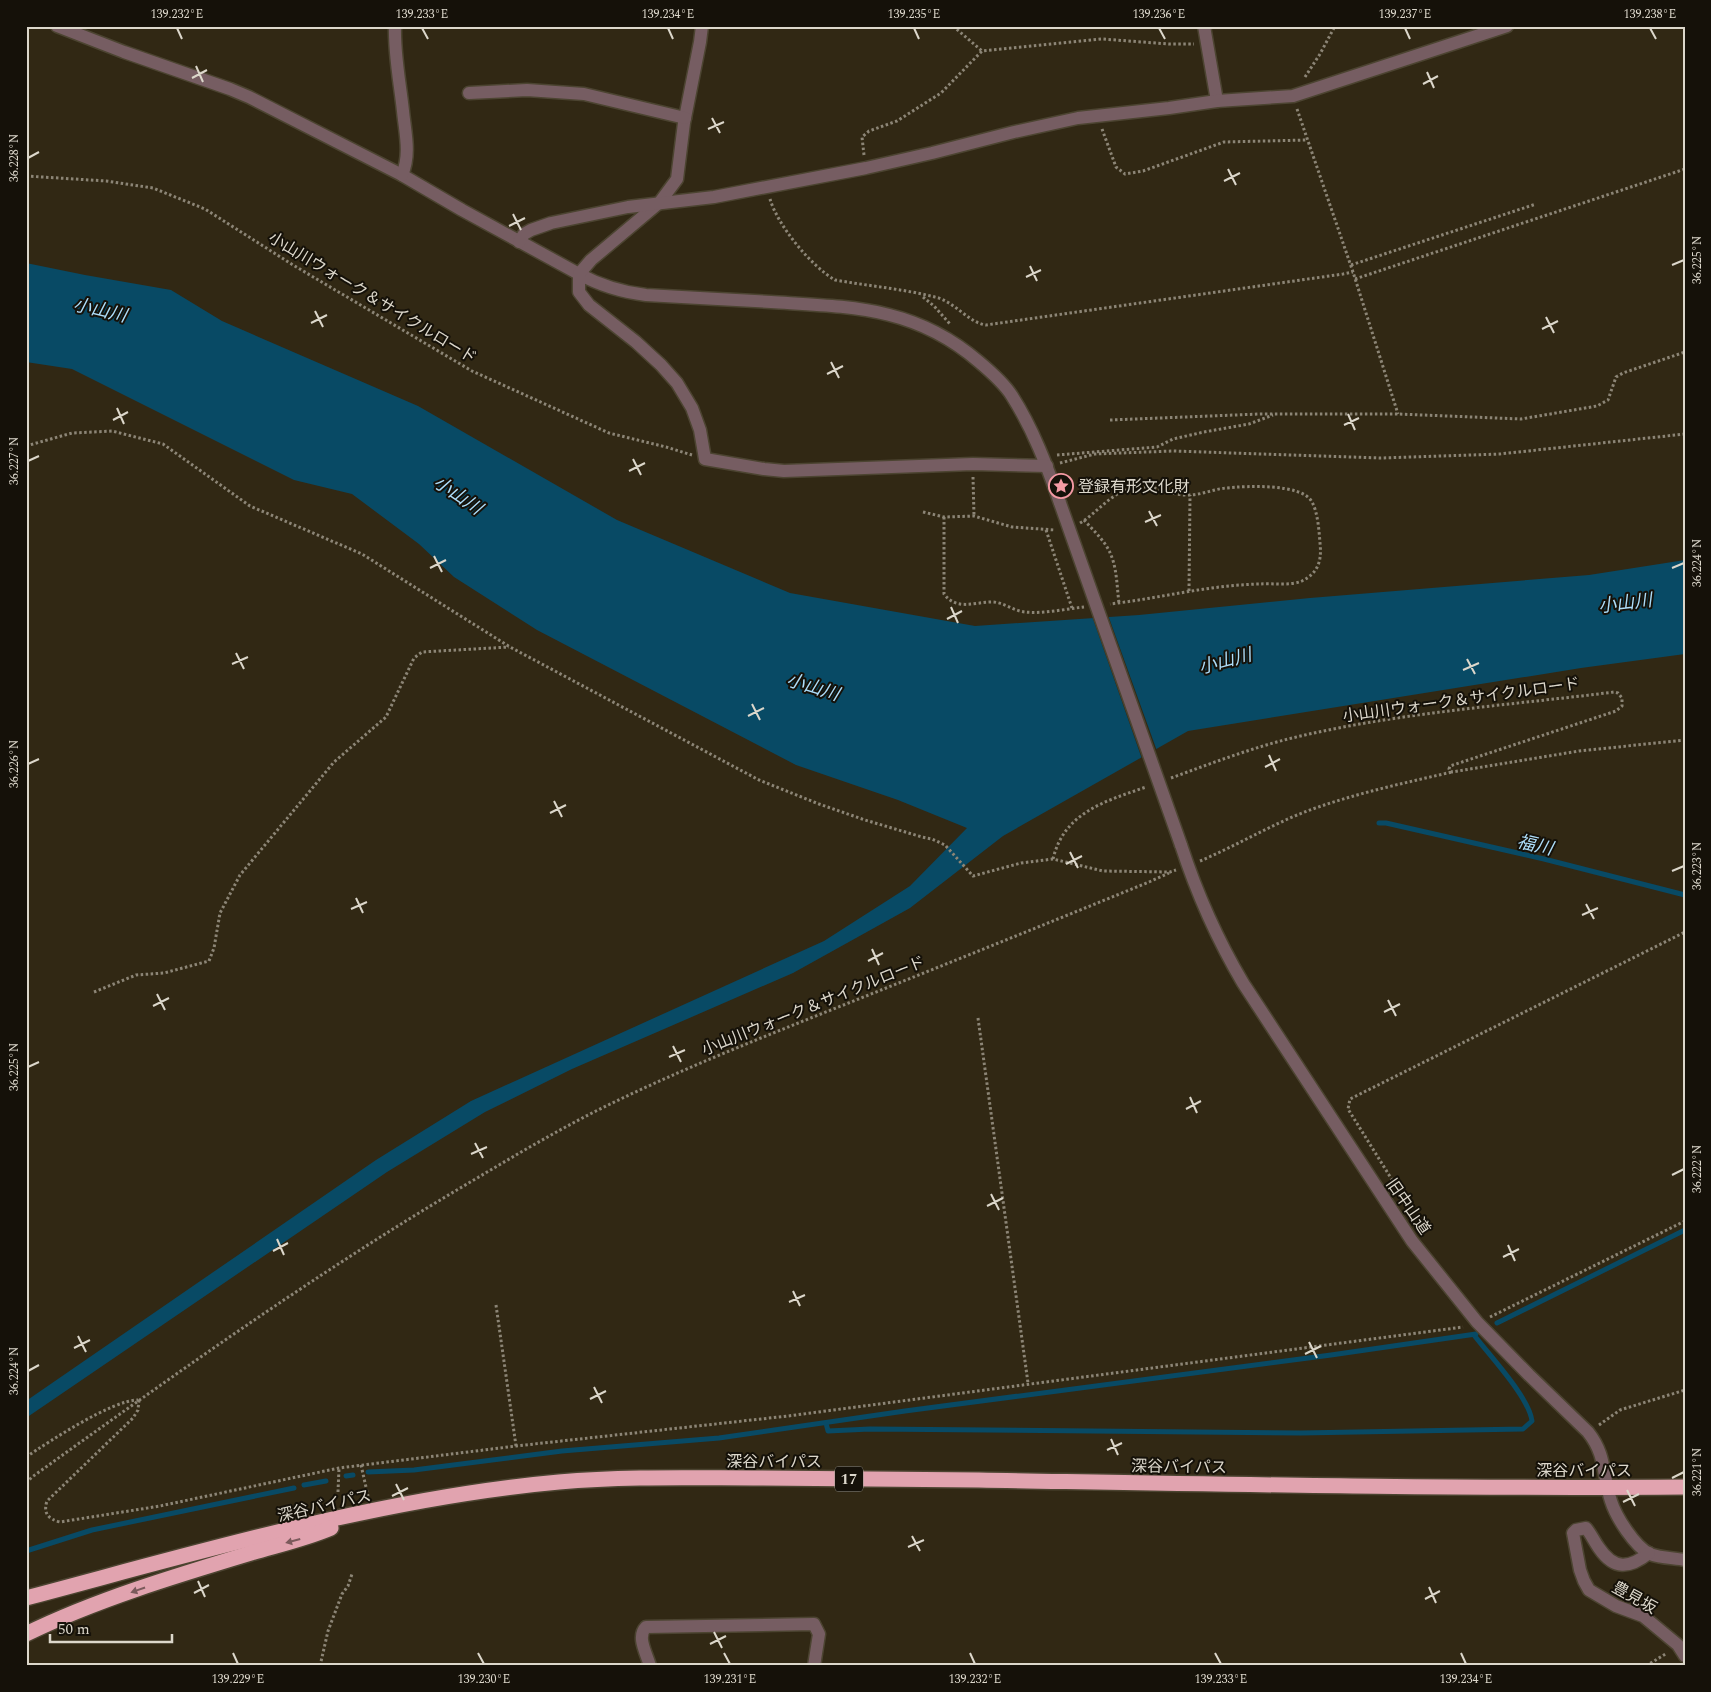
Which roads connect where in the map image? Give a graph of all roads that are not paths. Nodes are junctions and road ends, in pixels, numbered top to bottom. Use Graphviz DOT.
graph roads {
  1 [pos="57,26"];
  2 [pos="395,26"];
  3 [pos="702,26"];
  4 [pos="1204,26"];
  5 [pos="1508,26"];
  6 [pos="469,93"];
  7 [pos="1217,101"];
  8 [pos="685,118"];
  9 [pos="402,175"];
  10 [pos="660,202"];
  11 [pos="519,242"];
  12 [pos="579,274"];
  13 [pos="1045,460"];
  14 [pos="1685,1487"];
  15 [pos="1608,1488"];
  16 [pos="371,1512"];
  17 [pos="1648,1553"];
  18 [pos="1685,1560"];
  19 [pos="26,1598"];
  20 [pos="26,1634"];
  21 [pos="1681,1650"];
  22 [pos="650,1666"];
  23 [pos="814,1666"];
  1 -- 9 [label="street, 旧中山道"];
  2 -- 9 [label="street"];
  3 -- 8 [label="street"];
  4 -- 7 [label="street"];
  5 -- 7 [label="street"];
  6 -- 8 [label="street"];
  7 -- 10 [label="street"];
  8 -- 10 [label="street"];
  9 -- 11 [label="street, 旧中山道"];
  10 -- 11 [label="street"];
  10 -- 12 [label="street"];
  11 -- 12 [label="street, 旧中山道"];
  12 -- 13 [label="street, 旧中山道"];
  12 -- 13 [label="street"];
  13 -- 15 [label="street, 旧中山道, bridge"];
  14 -- 15 [label="highway, 深谷バイパス / 17"];
  15 -- 16 [label="highway, 深谷バイパス / 17"];
  15 -- 17 [label="street, 旧中山道"];
  16 -- 19 [label="highway, 深谷バイパス / 17"];
  16 -- 20 [label="highway, 17, one-way"];
  17 -- 18 [label="street"];
  17 -- 21 [label="street, 豊見坂"];
  22 -- 23 [label="street"];
}
